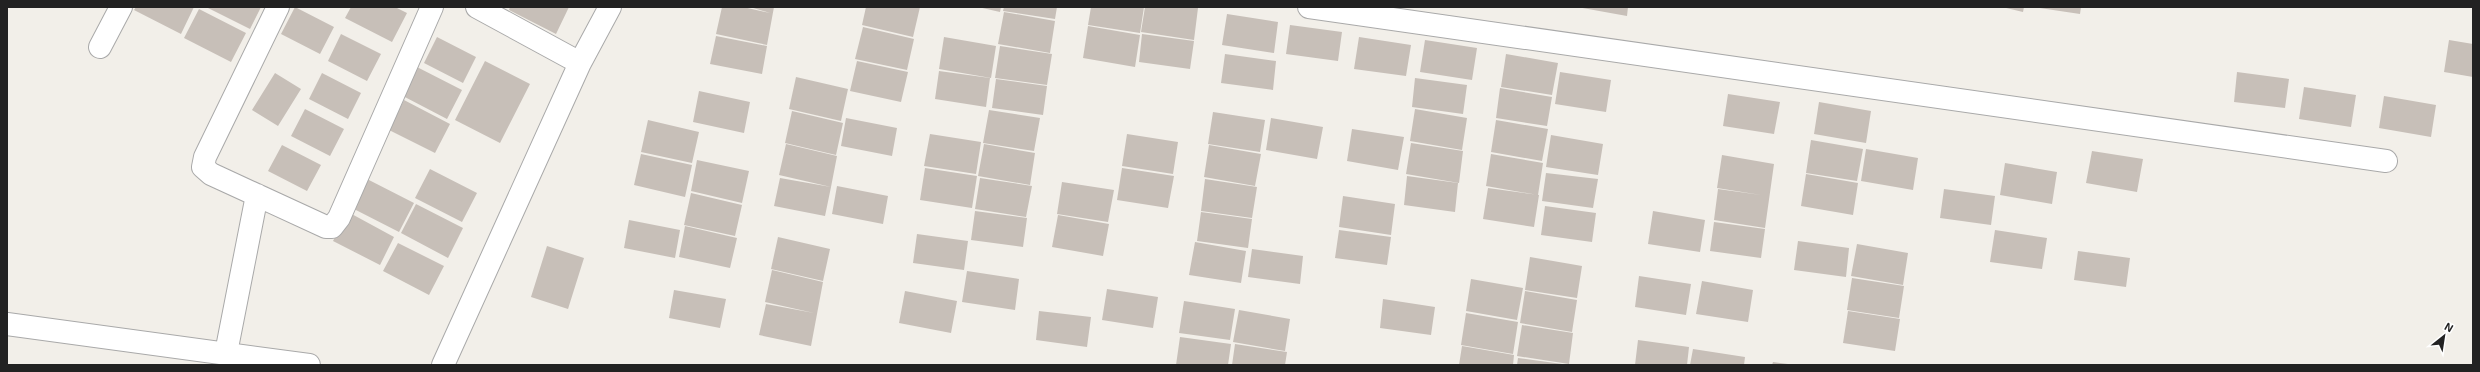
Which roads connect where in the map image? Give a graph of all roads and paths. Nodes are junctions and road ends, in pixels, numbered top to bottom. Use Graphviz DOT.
graph roads {
  1 [pos="121,7"];
  2 [pos="278,7"];
  3 [pos="432,7"];
  4 [pos="477,7"];
  5 [pos="610,7"];
  6 [pos="1309,7"];
  7 [pos="100,47"];
  8 [pos="580,62"];
  9 [pos="2386,161"];
  10 [pos="257,195"];
  11 [pos="7,324"];
  12 [pos="226,353"];
  13 [pos="309,365"];
  14 [pos="442,365"];
  1 -- 7 [label="street"];
  2 -- 10 [label="street"];
  3 -- 10 [label="street"];
  4 -- 8 [label="street"];
  5 -- 8 [label="street"];
  6 -- 9 [label="street"];
  8 -- 14 [label="street"];
  10 -- 12 [label="street"];
  11 -- 12 [label="street"];
  12 -- 13 [label="street"];
}
